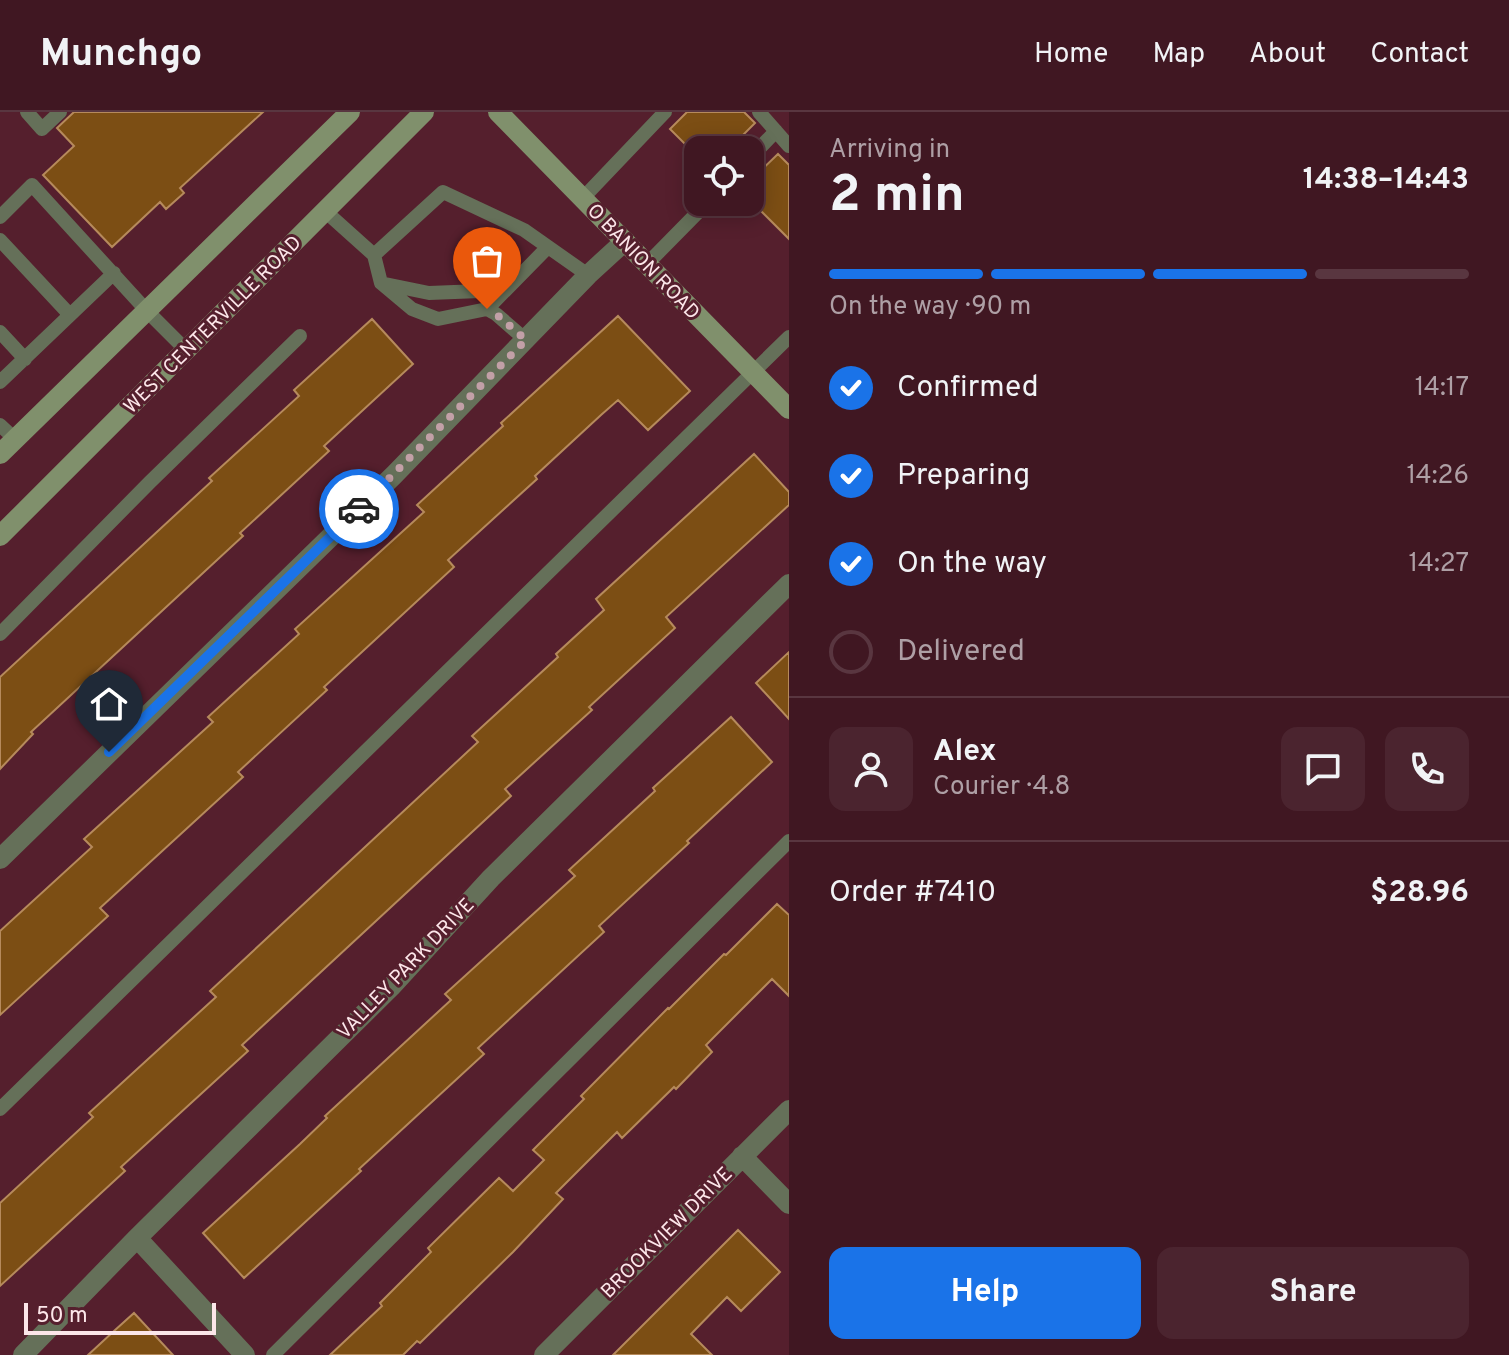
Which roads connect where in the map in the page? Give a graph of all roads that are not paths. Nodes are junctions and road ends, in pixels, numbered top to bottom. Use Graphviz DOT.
graph roads {
  1 [pos="27,112"];
  2 [pos="60,112"];
  3 [pos="424,112"];
  4 [pos="498,112"];
  5 [pos="665,112"];
  6 [pos="759,112"];
  7 [pos="347,113"];
  8 [pos="776,131"];
  9 [pos="764,143"];
  10 [pos="789,146"];
  11 [pos="583,198"];
  12 [pos="325,211"];
  13 [pos="694,216"];
  14 [pos="0,217"];
  15 [pos="0,240"];
  16 [pos="625,241"];
  17 [pos="547,248"];
  18 [pos="374,255"];
  19 [pos="647,264"];
  20 [pos="114,273"];
  21 [pos="588,275"];
  22 [pos="381,283"];
  23 [pos="500,295"];
  24 [pos="487,309"];
  25 [pos="147,311"];
  26 [pos="70,315"];
  27 [pos="0,332"];
  28 [pos="300,336"];
  29 [pos="789,337"];
  30 [pos="526,340"];
  31 [pos="186,350"];
  32 [pos="25,359"];
  33 [pos="753,373"];
  34 [pos="0,382"];
  35 [pos="789,409"];
  36 [pos="8,432"];
  37 [pos="0,454"];
  38 [pos="0,536"];
  39 [pos="789,584"];
  40 [pos="0,634"];
  41 [pos="789,841"];
  42 [pos="0,859"];
  43 [pos="0,1109"];
  44 [pos="789,1110"];
  45 [pos="742,1156"];
  46 [pos="789,1204"];
  47 [pos="137,1238"];
  48 [pos="23,1355"];
  49 [pos="245,1355"];
  50 [pos="273,1355"];
  51 [pos="544,1355"];
  1 -- 2 [label="lane"];
  3 -- 12 [label="main road, WEST CENTERVILLE ROAD"];
  4 -- 11 [label="main road, O BANION ROAD"];
  5 -- 11 [label="lane"];
  6 -- 8 [label="lane"];
  7 -- 25 [label="main road"];
  8 -- 9 [label="lane"];
  8 -- 10 [label="lane"];
  11 -- 16 [label="main road, O BANION ROAD"];
  12 -- 18 [label="lane"];
  12 -- 31 [label="main road, WEST CENTERVILLE ROAD"];
  13 -- 19 [label="lane"];
  14 -- 20 [label="lane"];
  15 -- 26 [label="lane"];
  16 -- 19 [label="main road, O BANION ROAD"];
  16 -- 21 [label="street"];
  17 -- 18 [label="lane"];
  17 -- 21 [label="lane"];
  17 -- 23 [label="lane"];
  18 -- 22 [label="lane"];
  19 -- 33 [label="main road, O BANION ROAD"];
  20 -- 25 [label="lane"];
  20 -- 26 [label="lane"];
  21 -- 30 [label="street"];
  22 -- 23 [label="lane"];
  22 -- 24 [label="lane"];
  23 -- 24 [label="lane"];
  24 -- 30 [label="lane"];
  25 -- 31 [label="lane"];
  25 -- 36 [label="main road"];
  26 -- 32 [label="lane"];
  27 -- 32 [label="lane"];
  28 -- 40 [label="lane"];
  29 -- 33 [label="lane"];
  30 -- 42 [label="street"];
  31 -- 38 [label="main road, WEST CENTERVILLE ROAD"];
  32 -- 34 [label="lane"];
  33 -- 35 [label="main road, O BANION ROAD"];
  33 -- 43 [label="lane"];
  36 -- 37 [label="main road"];
  39 -- 47 [label="street, VALLEY PARK DRIVE"];
  41 -- 50 [label="lane"];
  44 -- 45 [label="street, BROOKVIEW DRIVE"];
  45 -- 46 [label="street"];
  45 -- 51 [label="street, BROOKVIEW DRIVE"];
  47 -- 48 [label="street, VALLEY PARK DRIVE"];
  47 -- 49 [label="street"];
}
